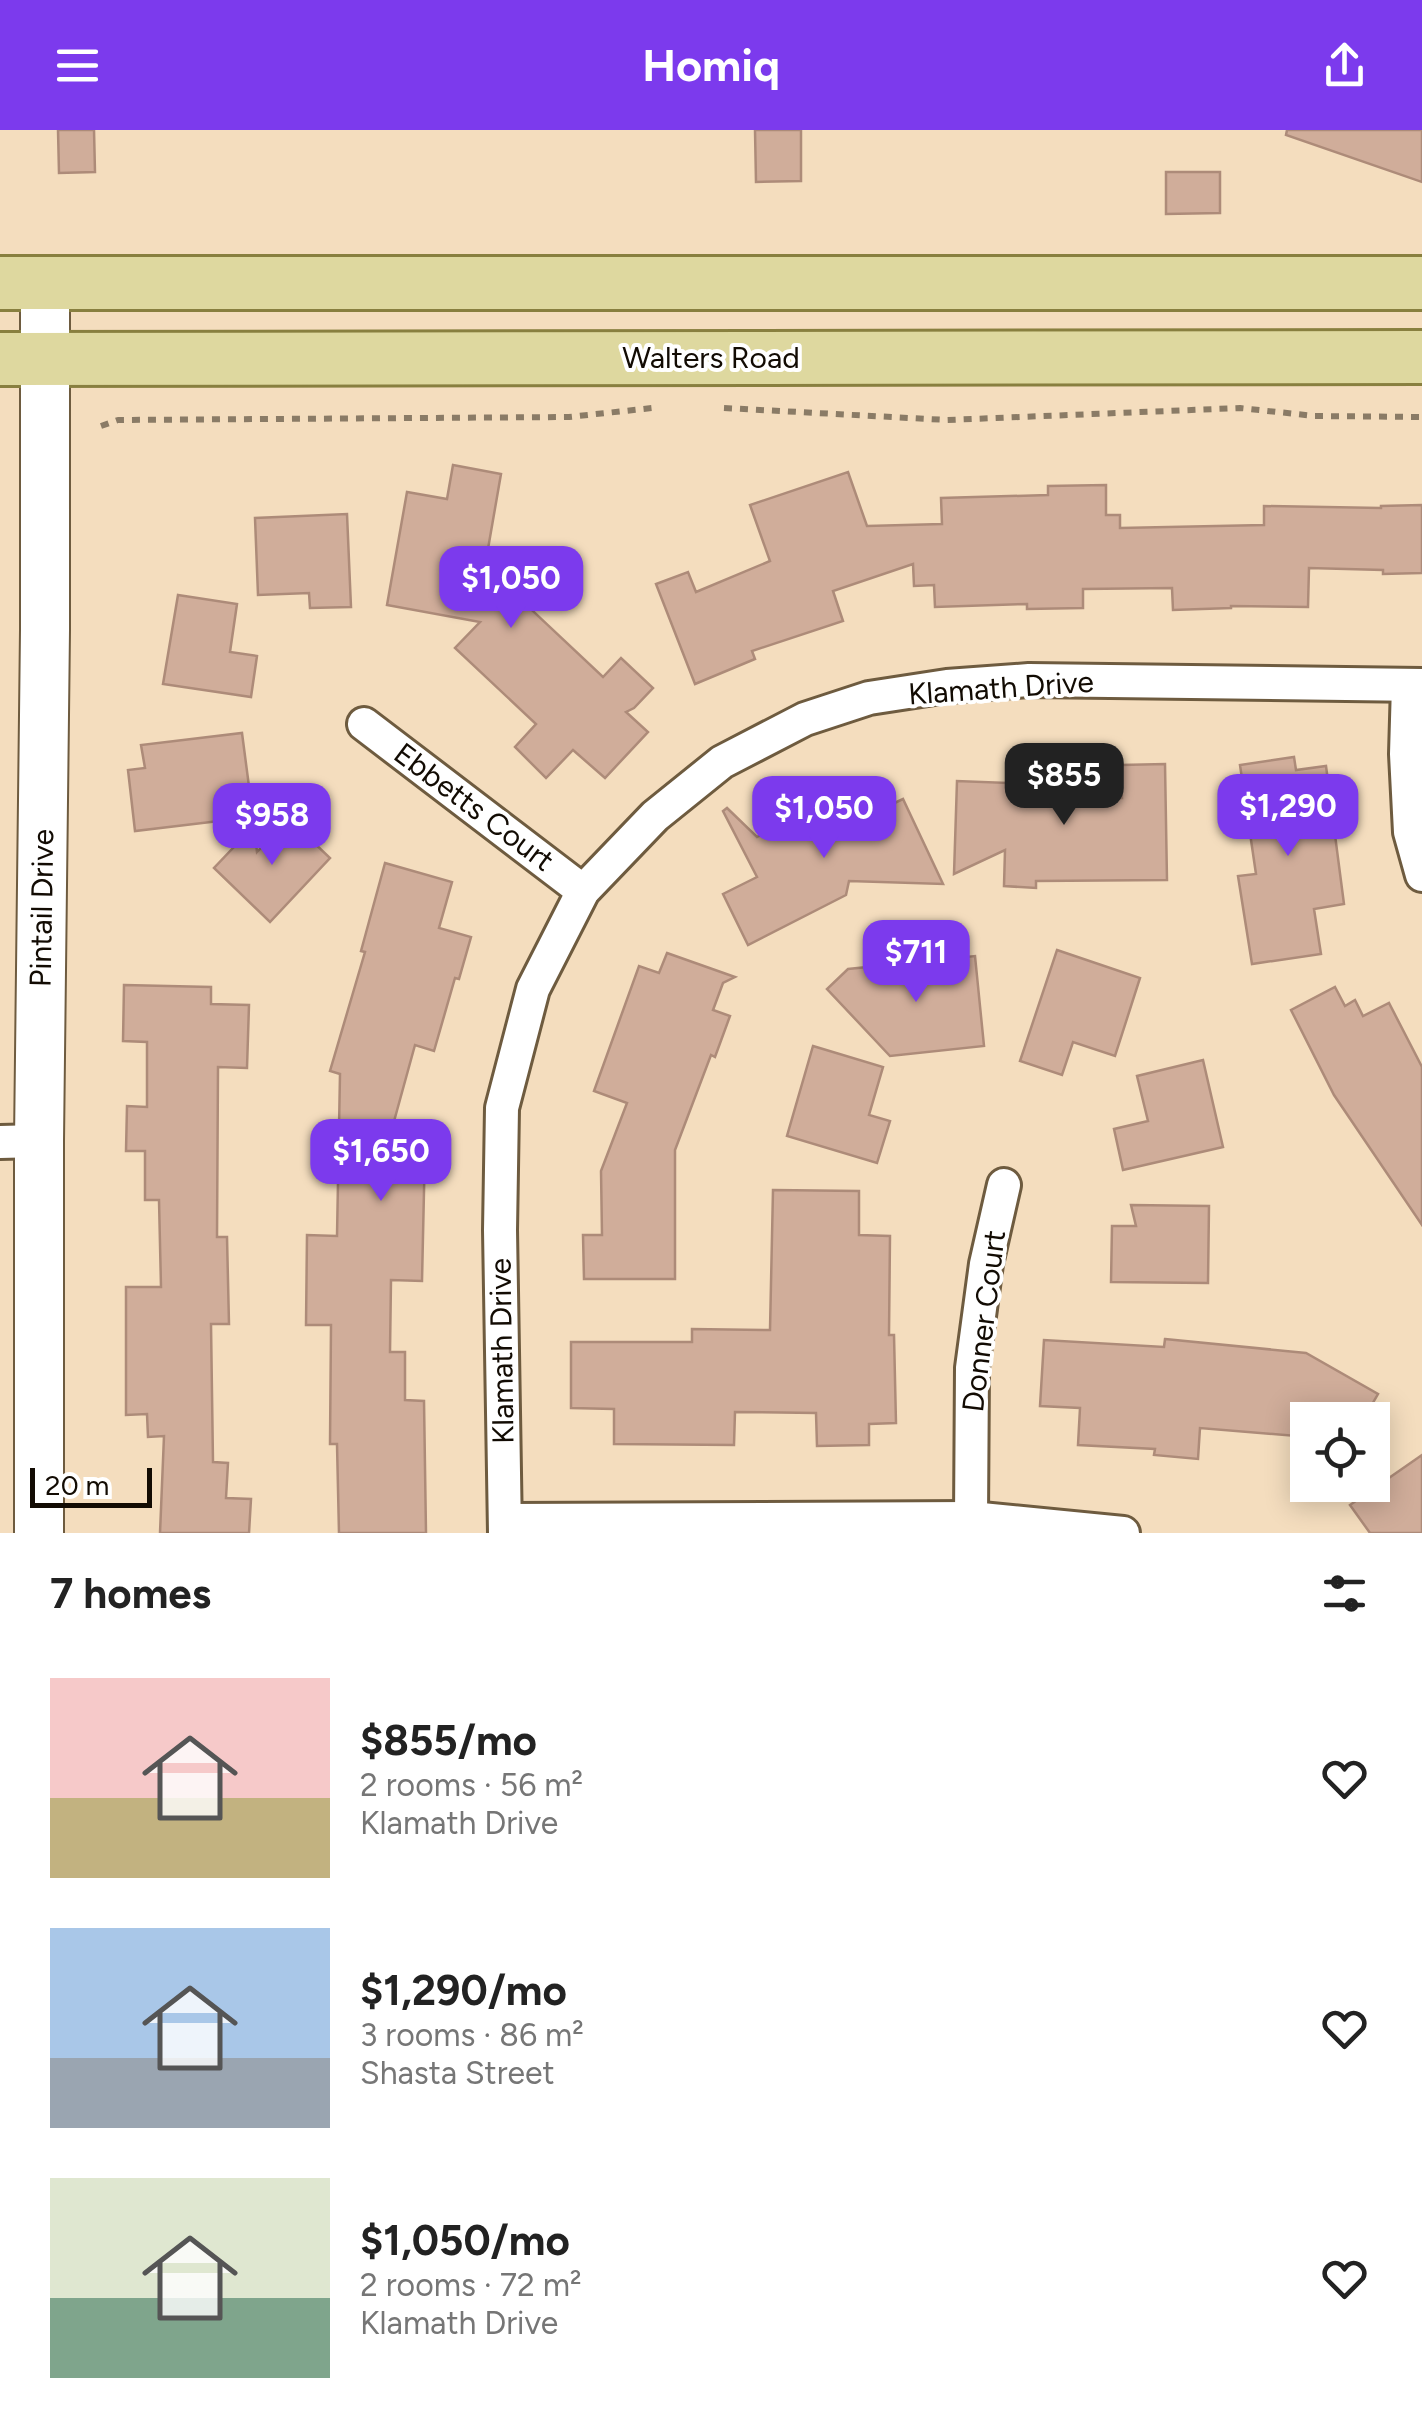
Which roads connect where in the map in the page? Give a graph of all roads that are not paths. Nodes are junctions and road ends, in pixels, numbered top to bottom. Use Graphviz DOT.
graph roads {
  1 [pos="1422,283"];
  2 [pos="22,284"];
  3 [pos="1422,357"];
  4 [pos="23,360"];
  5 [pos="1415,685"];
  6 [pos="364,724"];
  7 [pos="1422,874"];
  8 [pos="583,891"];
  9 [pos="20,1141"];
  10 [pos="1004,1185"];
  11 [pos="971,1518"];
  12 [pos="504,1526"];
  13 [pos="38,1533"];
  14 [pos="1123,1533"];
  1 -- 2 [label="main road"];
  2 -- 4 [label="street, Pintail Drive"];
  3 -- 4 [label="main road, Walters Road"];
  4 -- 9 [label="street, Pintail Drive"];
  5 -- 7 [label="street"];
  5 -- 8 [label="street, Klamath Drive"];
  6 -- 8 [label="street, Ebbetts Court"];
  8 -- 12 [label="street, Klamath Drive"];
  9 -- 13 [label="street, Pintail Drive"];
  10 -- 11 [label="street, Donner Court"];
  11 -- 12 [label="street"];
  11 -- 14 [label="street"];
}
